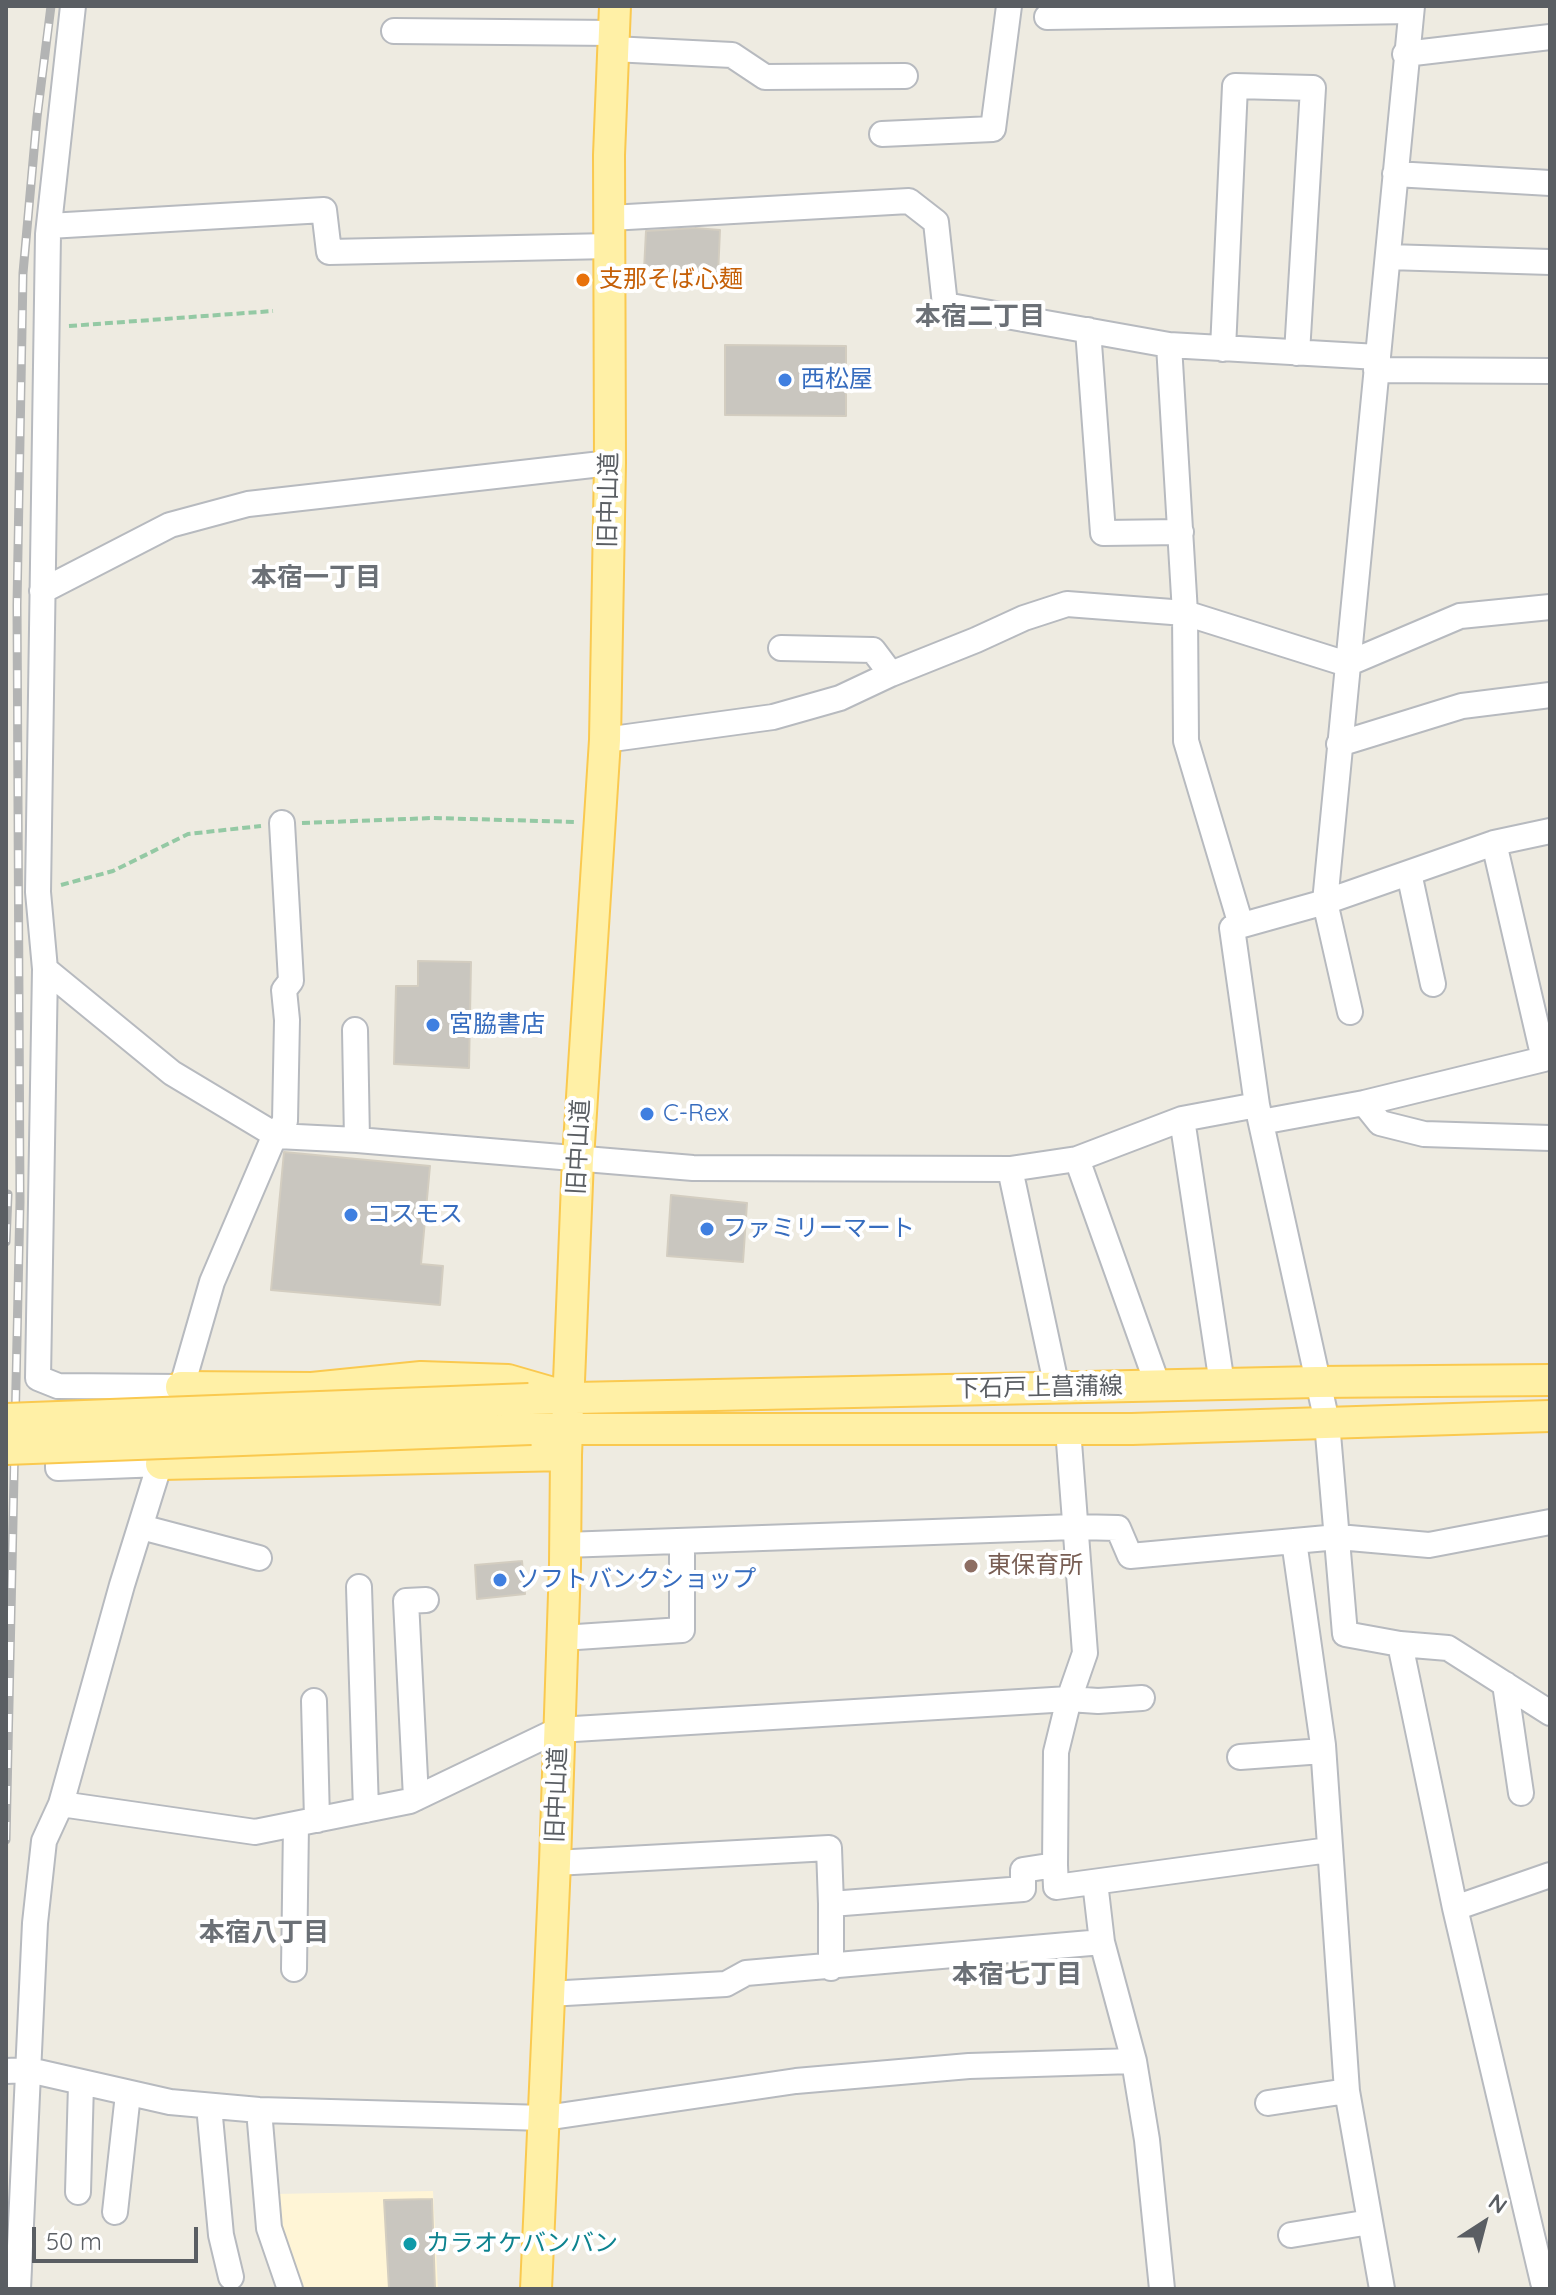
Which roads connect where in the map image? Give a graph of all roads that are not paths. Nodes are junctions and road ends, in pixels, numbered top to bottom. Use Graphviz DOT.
graph roads {
  1 [pos="73,6"];
  2 [pos="1009,6"];
  3 [pos="1411,9"];
  4 [pos="1047,17"];
  5 [pos="614,29"];
  6 [pos="394,31"];
  7 [pos="1550,37"];
  8 [pos="1405,54"];
  9 [pos="905,76"];
  10 [pos="882,134"];
  11 [pos="1395,174"];
  12 [pos="1550,183"];
  13 [pos="49,226"];
  14 [pos="610,232"];
  15 [pos="1388,257"];
  16 [pos="1550,262"];
  17 [pos="1088,330"];
  18 [pos="1169,345"];
  19 [pos="1223,349"];
  20 [pos="1297,353"];
  21 [pos="1377,363"];
  22 [pos="1550,371"];
  23 [pos="610,463"];
  24 [pos="1181,532"];
  25 [pos="42,591"];
  26 [pos="1550,607"];
  27 [pos="1185,613"];
  28 [pos="781,648"];
  29 [pos="1347,664"];
  30 [pos="891,674"];
  31 [pos="1550,695"];
  32 [pos="605,740"];
  33 [pos="1339,744"];
  34 [pos="282,823"];
  35 [pos="1550,831"];
  36 [pos="1494,843"];
  37 [pos="1409,873"];
  38 [pos="1325,902"];
  39 [pos="1241,925"];
  40 [pos="45,969"];
  41 [pos="1433,984"];
  42 [pos="1350,1012"];
  43 [pos="355,1030"];
  44 [pos="1364,1103"];
  45 [pos="1259,1113"];
  46 [pos="1182,1119"];
  47 [pos="277,1136"];
  48 [pos="1550,1138"];
  49 [pos="357,1140"];
  50 [pos="578,1159"];
  51 [pos="1077,1159"];
  52 [pos="1010,1169"];
  53 [pos="1550,1380"];
  54 [pos="1317,1382"];
  55 [pos="1222,1384"];
  56 [pos="58,1386"];
  57 [pos="1158,1386"];
  58 [pos="181,1387"];
  59 [pos="1057,1388"];
  60 [pos="568,1397"];
  61 [pos="1550,1416"];
  62 [pos="6,1419"];
  63 [pos="1327,1422"];
  64 [pos="1068,1429"];
  65 [pos="567,1441"];
  66 [pos="6,1449"];
  67 [pos="161,1464"];
  68 [pos="1550,1522"];
  69 [pos="141,1527"];
  70 [pos="1075,1527"];
  71 [pos="1338,1537"];
  72 [pos="682,1541"];
  73 [pos="1294,1541"];
  74 [pos="564,1545"];
  75 [pos="259,1558"];
  76 [pos="359,1587"];
  77 [pos="426,1600"];
  78 [pos="562,1638"];
  79 [pos="1400,1644"];
  80 [pos="1505,1684"];
  81 [pos="1142,1698"];
  82 [pos="1069,1699"];
  83 [pos="314,1701"];
  84 [pos="1550,1713"];
  85 [pos="558,1730"];
  86 [pos="1323,1751"];
  87 [pos="1240,1757"];
  88 [pos="1521,1793"];
  89 [pos="416,1798"];
  90 [pos="61,1804"];
  91 [pos="366,1810"];
  92 [pos="306,1822"];
  93 [pos="1329,1850"];
  94 [pos="555,1863"];
  95 [pos="1055,1865"];
  96 [pos="1550,1875"];
  97 [pos="1095,1882"];
  98 [pos="831,1904"];
  99 [pos="1455,1908"];
  100 [pos="1102,1942"];
  101 [pos="831,1968"];
  102 [pos="294,1969"];
  103 [pos="548,1994"];
  104 [pos="1134,2061"];
  105 [pos="17,2071"];
  106 [pos="81,2084"];
  107 [pos="1347,2091"];
  108 [pos="128,2094"];
  109 [pos="1268,2103"];
  110 [pos="209,2106"];
  111 [pos="259,2110"];
  112 [pos="545,2118"];
  113 [pos="78,2192"];
  114 [pos="115,2212"];
  115 [pos="1370,2222"];
  116 [pos="1291,2235"];
  117 [pos="231,2277"];
  118 [pos="1540,2284"];
  119 [pos="18,2289"];
  120 [pos="290,2289"];
  121 [pos="536,2289"];
  122 [pos="1162,2289"];
  123 [pos="1382,2289"];
  1 -- 13 [label="street"];
  2 -- 10 [label="street"];
  3 -- 4 [label="street"];
  3 -- 8 [label="street"];
  5 -- 6 [label="street"];
  5 -- 9 [label="street"];
  5 -- 14 [label="main road, 旧中山道"];
  7 -- 8 [label="street"];
  8 -- 11 [label="street"];
  11 -- 12 [label="street"];
  11 -- 15 [label="street"];
  13 -- 14 [label="street"];
  13 -- 25 [label="street"];
  14 -- 17 [label="street"];
  14 -- 23 [label="main road, 旧中山道"];
  15 -- 16 [label="street"];
  15 -- 21 [label="street"];
  17 -- 18 [label="street"];
  17 -- 24 [label="street"];
  18 -- 19 [label="street"];
  18 -- 24 [label="street"];
  19 -- 20 [label="street"];
  19 -- 20 [label="street"];
  20 -- 21 [label="street"];
  21 -- 22 [label="street"];
  21 -- 29 [label="street"];
  23 -- 25 [label="street"];
  23 -- 32 [label="main road, 旧中山道"];
  24 -- 27 [label="street"];
  25 -- 40 [label="street"];
  26 -- 29 [label="street"];
  27 -- 29 [label="street"];
  27 -- 30 [label="street"];
  27 -- 39 [label="street"];
  28 -- 30 [label="street"];
  29 -- 33 [label="street"];
  30 -- 32 [label="street"];
  31 -- 33 [label="street"];
  32 -- 50 [label="main road, 旧中山道"];
  33 -- 38 [label="street"];
  34 -- 47 [label="street"];
  35 -- 36 [label="street"];
  36 -- 37 [label="street"];
  36 -- 44 [label="street"];
  37 -- 38 [label="street"];
  37 -- 41 [label="street"];
  38 -- 39 [label="street"];
  38 -- 42 [label="street"];
  39 -- 45 [label="street"];
  40 -- 47 [label="street"];
  40 -- 56 [label="street"];
  43 -- 49 [label="street"];
  44 -- 45 [label="street"];
  44 -- 48 [label="street"];
  45 -- 46 [label="street"];
  45 -- 54 [label="street"];
  46 -- 51 [label="street"];
  46 -- 55 [label="street"];
  47 -- 49 [label="street"];
  47 -- 58 [label="street"];
  49 -- 50 [label="street"];
  50 -- 52 [label="street"];
  50 -- 60 [label="main road, 旧中山道"];
  51 -- 52 [label="street"];
  51 -- 57 [label="street"];
  52 -- 59 [label="street"];
  53 -- 54 [label="main road, 下石戸上菖蒲線"];
  54 -- 55 [label="main road, 下石戸上菖蒲線"];
  54 -- 63 [label="street"];
  55 -- 57 [label="main road, 下石戸上菖蒲線"];
  56 -- 58 [label="street"];
  56 -- 67 [label="street"];
  57 -- 59 [label="main road, 下石戸上菖蒲線"];
  58 -- 60 [label="main road"];
  58 -- 67 [label="street"];
  59 -- 60 [label="main road, 下石戸上菖蒲線"];
  60 -- 62 [label="main road, 下石戸上菖蒲線, bridge"];
  60 -- 65 [label="main road, 旧中山道"];
  61 -- 63 [label="main road, 下石戸上菖蒲線"];
  63 -- 64 [label="main road, 下石戸上菖蒲線"];
  63 -- 71 [label="street"];
  64 -- 65 [label="main road, 下石戸上菖蒲線"];
  64 -- 70 [label="street"];
  65 -- 66 [label="main road, 下石戸上菖蒲線, bridge"];
  65 -- 67 [label="main road"];
  65 -- 74 [label="main road, 旧中山道"];
  67 -- 69 [label="street"];
  68 -- 71 [label="street"];
  69 -- 75 [label="street"];
  69 -- 90 [label="street"];
  70 -- 72 [label="street"];
  70 -- 73 [label="street"];
  70 -- 82 [label="street"];
  71 -- 73 [label="street"];
  71 -- 79 [label="street"];
  72 -- 74 [label="street"];
  72 -- 78 [label="street"];
  73 -- 86 [label="street"];
  74 -- 78 [label="main road, 旧中山道"];
  76 -- 91 [label="street"];
  77 -- 89 [label="street"];
  78 -- 85 [label="main road, 旧中山道"];
  79 -- 80 [label="street"];
  79 -- 99 [label="street"];
  80 -- 84 [label="street"];
  80 -- 88 [label="street"];
  81 -- 82 [label="street"];
  82 -- 85 [label="street"];
  82 -- 95 [label="street"];
  83 -- 92 [label="street"];
  85 -- 89 [label="street"];
  85 -- 94 [label="main road, 旧中山道"];
  86 -- 87 [label="street"];
  86 -- 93 [label="street"];
  89 -- 91 [label="street"];
  90 -- 92 [label="street"];
  90 -- 105 [label="street"];
  91 -- 92 [label="street"];
  92 -- 102 [label="street"];
  93 -- 97 [label="street"];
  93 -- 107 [label="street"];
  94 -- 98 [label="street"];
  94 -- 103 [label="main road, 旧中山道"];
  95 -- 97 [label="street"];
  95 -- 98 [label="street"];
  96 -- 99 [label="street"];
  97 -- 100 [label="street"];
  98 -- 101 [label="street"];
  99 -- 118 [label="street"];
  100 -- 101 [label="street"];
  100 -- 104 [label="street"];
  101 -- 103 [label="street"];
  103 -- 112 [label="main road, 旧中山道"];
  104 -- 112 [label="street"];
  104 -- 122 [label="street"];
  105 -- 106 [label="street"];
  105 -- 119 [label="street"];
  106 -- 108 [label="street"];
  106 -- 113 [label="street"];
  107 -- 109 [label="street"];
  107 -- 115 [label="street"];
  108 -- 110 [label="street"];
  108 -- 114 [label="street"];
  110 -- 111 [label="street"];
  110 -- 117 [label="street"];
  111 -- 112 [label="street"];
  111 -- 120 [label="street"];
  112 -- 121 [label="main road, 旧中山道"];
  115 -- 116 [label="street"];
  115 -- 123 [label="street"];
}
